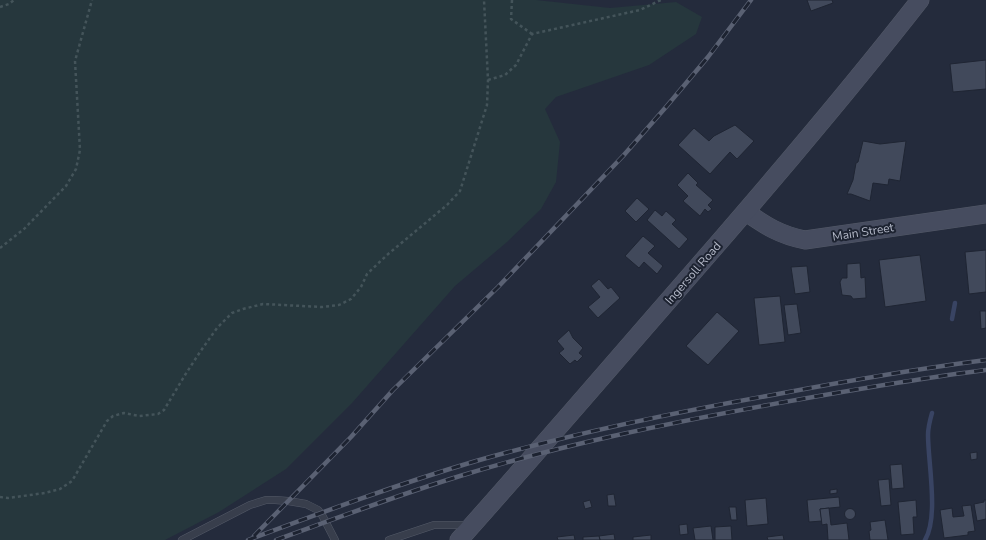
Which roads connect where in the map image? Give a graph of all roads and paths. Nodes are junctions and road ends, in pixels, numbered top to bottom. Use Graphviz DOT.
graph roads {
  1 [pos="14,0"];
  2 [pos="92,0"];
  3 [pos="484,0"];
  4 [pos="512,0"];
  5 [pos="661,0"];
  6 [pos="920,0"];
  7 [pos="0,7"];
  8 [pos="532,34"];
  9 [pos="488,80"];
  10 [pos="746,212"];
  11 [pos="986,214"];
  12 [pos="0,248"];
  13 [pos="0,497"];
  14 [pos="472,525"];
  15 [pos="182,540"];
  16 [pos="335,540"];
  17 [pos="389,540"];
  18 [pos="459,540"];
  1 -- 7 [label="path"];
  2 -- 12 [label="path"];
  3 -- 9 [label="path"];
  4 -- 8 [label="path"];
  5 -- 8 [label="path"];
  6 -- 10 [label="main road, Ingersoll Road"];
  8 -- 9 [label="path"];
  9 -- 13 [label="path"];
  10 -- 11 [label="main road, Main Street"];
  10 -- 14 [label="main road, Ingersoll Road"];
  14 -- 17 [label="lane"];
  14 -- 18 [label="main road, Ingersoll Road"];
  15 -- 16 [label="lane"];
}
